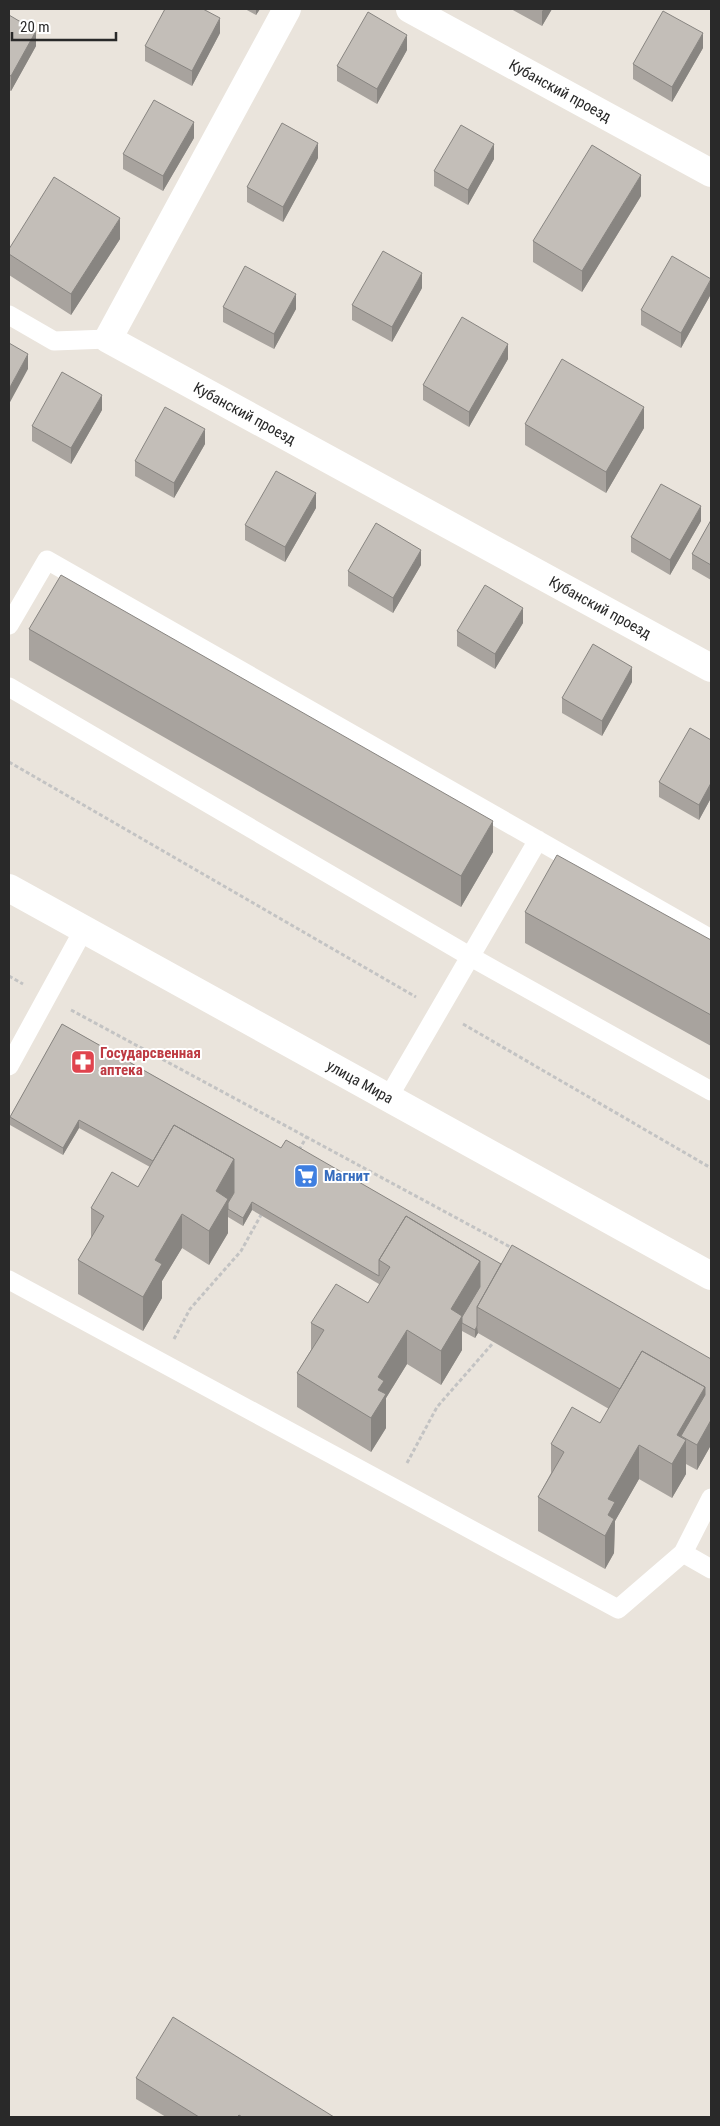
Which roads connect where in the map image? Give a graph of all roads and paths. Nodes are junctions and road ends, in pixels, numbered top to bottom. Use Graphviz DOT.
graph roads {
  1 [pos="287,9"];
  2 [pos="410,9"];
  3 [pos="711,173"];
  4 [pos="9,315"];
  5 [pos="108,338"];
  6 [pos="9,625"];
  7 [pos="711,668"];
  8 [pos="9,687"];
  9 [pos="9,762"];
  10 [pos="538,840"];
  11 [pos="9,888"];
  12 [pos="84,929"];
  13 [pos="711,939"];
  14 [pos="471,957"];
  15 [pos="9,976"];
  16 [pos="47,997"];
  17 [pos="438,1010"];
  18 [pos="9,1066"];
  19 [pos="711,1092"];
  20 [pos="388,1098"];
  21 [pos="307,1136"];
  22 [pos="297,1154"];
  23 [pos="711,1168"];
  24 [pos="261,1215"];
  25 [pos="517,1250"];
  26 [pos="711,1276"];
  27 [pos="9,1280"];
  28 [pos="493,1343"];
  29 [pos="163,1362"];
  30 [pos="394,1488"];
  31 [pos="711,1498"];
  32 [pos="682,1553"];
  33 [pos="711,1569"];
  1 -- 5 [label="street"];
  2 -- 3 [label="street, Кубанский проезд"];
  4 -- 5 [label="lane"];
  5 -- 7 [label="street, Кубанский проезд"];
  6 -- 10 [label="lane"];
  8 -- 14 [label="lane"];
  9 -- 17 [label="path"];
  10 -- 13 [label="lane"];
  10 -- 14 [label="lane"];
  11 -- 12 [label="street, улица Мира"];
  12 -- 16 [label="lane"];
  12 -- 20 [label="street, улица Мира"];
  14 -- 17 [label="lane"];
  14 -- 19 [label="lane"];
  15 -- 16 [label="path"];
  16 -- 18 [label="lane"];
  16 -- 21 [label="path"];
  17 -- 20 [label="lane"];
  17 -- 23 [label="path"];
  20 -- 26 [label="street, улица Мира"];
  21 -- 22 [label="path"];
  21 -- 25 [label="path"];
  24 -- 29 [label="path"];
  27 -- 29 [label="lane"];
  28 -- 30 [label="path"];
  29 -- 30 [label="lane"];
  30 -- 32 [label="lane"];
  31 -- 32 [label="lane"];
  32 -- 33 [label="lane"];
}
